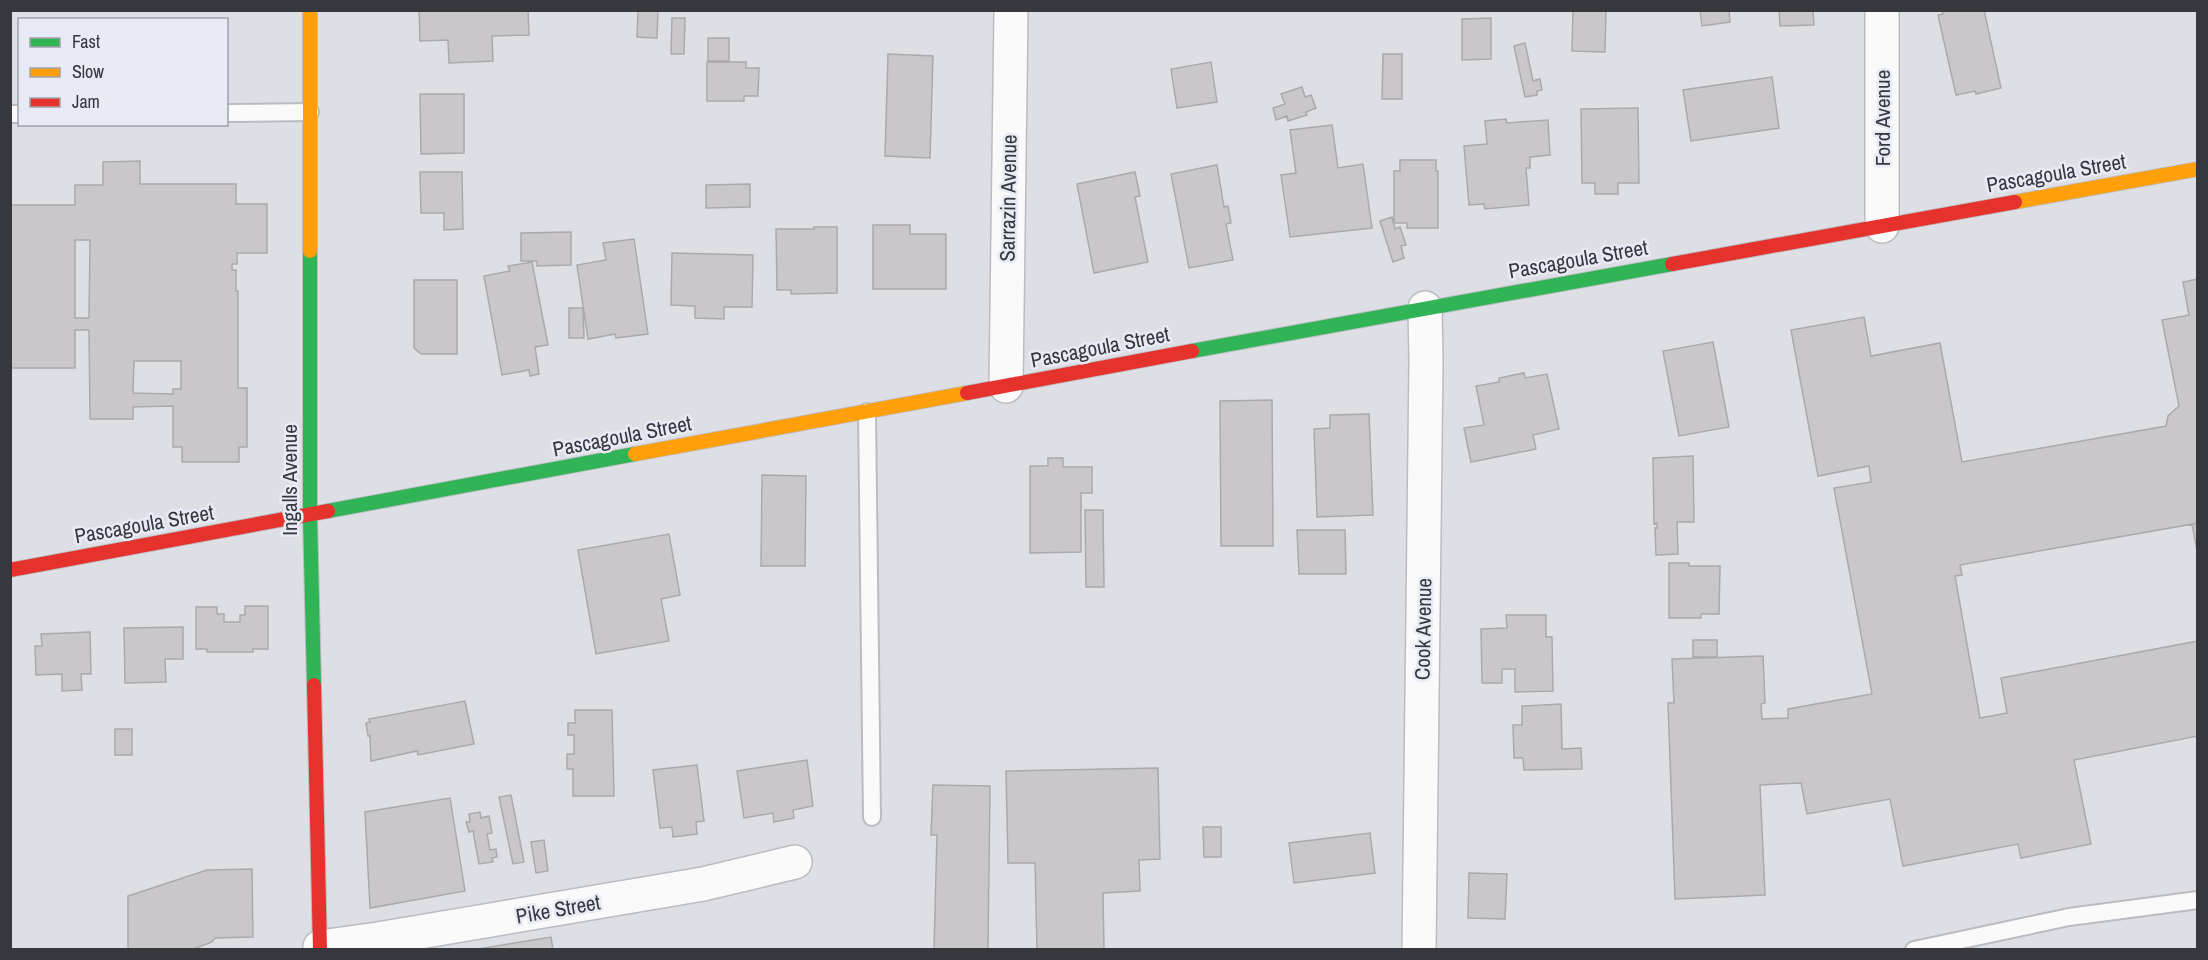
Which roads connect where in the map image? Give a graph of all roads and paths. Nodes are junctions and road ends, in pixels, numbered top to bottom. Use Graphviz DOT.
graph roads {
  1 [pos="310,10"];
  2 [pos="1011,10"];
  3 [pos="1882,10"];
  4 [pos="310,112"];
  5 [pos="228,113"];
  6 [pos="2198,169"];
  7 [pos="1882,226"];
  8 [pos="1425,308"];
  9 [pos="1006,386"];
  10 [pos="867,412"];
  11 [pos="310,516"];
  12 [pos="10,570"];
  13 [pos="872,817"];
  14 [pos="795,862"];
  15 [pos="2198,900"];
  16 [pos="320,948"];
  17 [pos="1419,950"];
  18 [pos="1914,950"];
  1 -- 4 [label="street, Ingalls Avenue"];
  2 -- 9 [label="street, Sarrazin Avenue"];
  3 -- 7 [label="street, Ford Avenue"];
  4 -- 5 [label="lane"];
  4 -- 11 [label="street, Ingalls Avenue"];
  6 -- 7 [label="street, Pascagoula Street"];
  7 -- 8 [label="street, Pascagoula Street"];
  8 -- 9 [label="street, Pascagoula Street"];
  8 -- 17 [label="street, Cook Avenue"];
  9 -- 10 [label="street, Pascagoula Street"];
  10 -- 11 [label="street, Pascagoula Street"];
  10 -- 13 [label="lane"];
  11 -- 12 [label="street, Pascagoula Street"];
  11 -- 16 [label="street, Ingalls Avenue"];
  14 -- 16 [label="street, Pike Street"];
  15 -- 18 [label="lane"];
}
